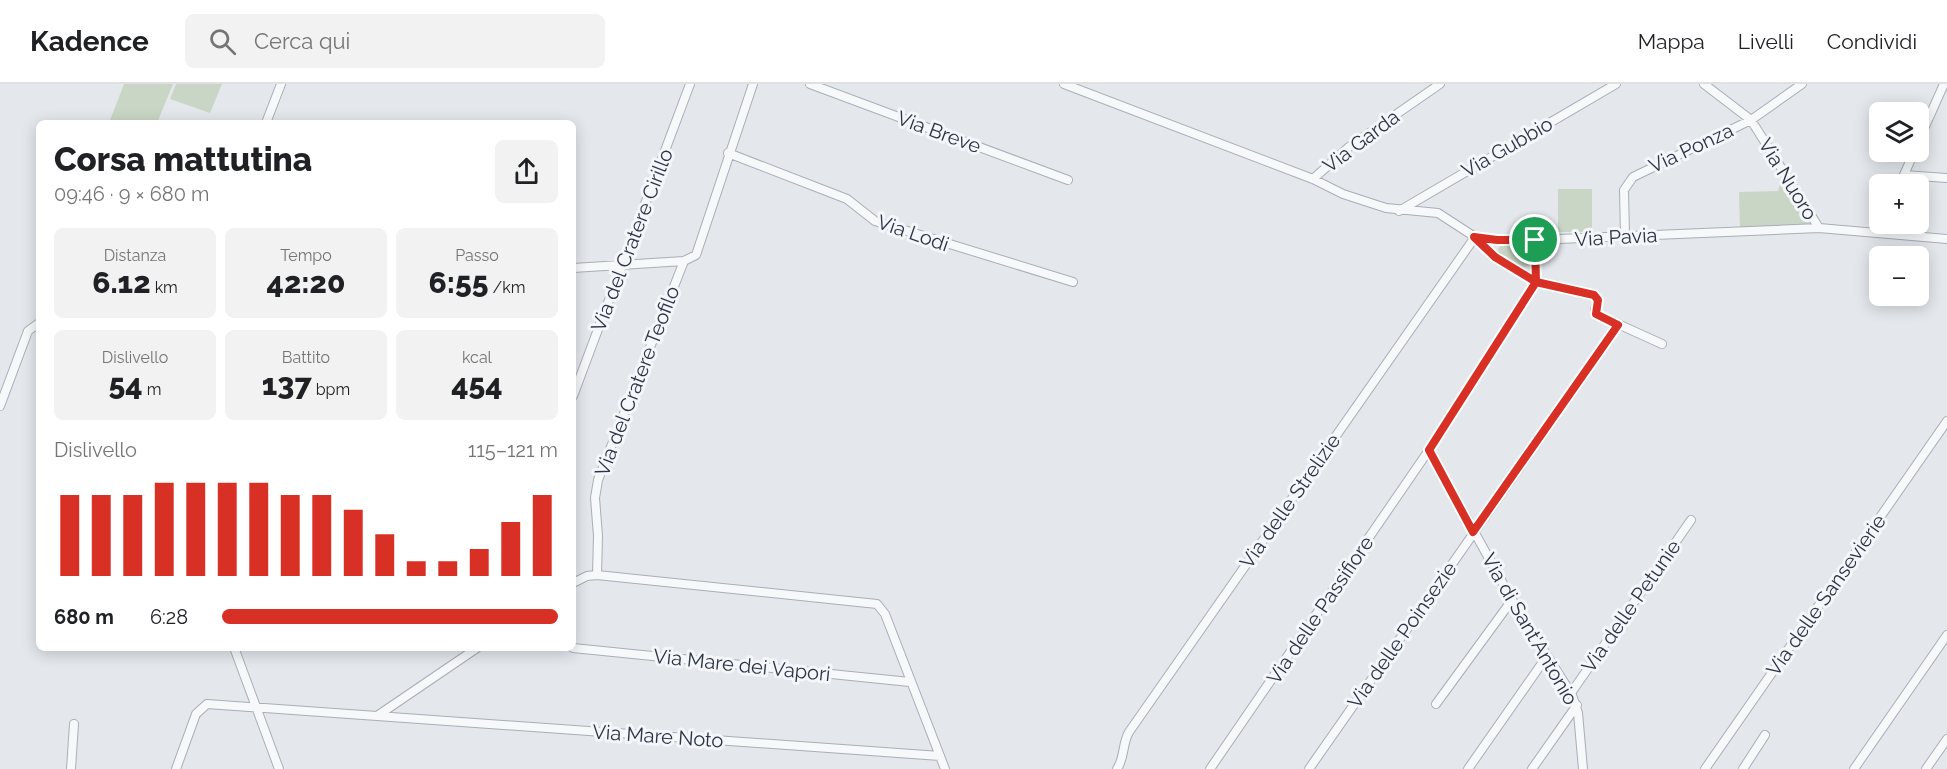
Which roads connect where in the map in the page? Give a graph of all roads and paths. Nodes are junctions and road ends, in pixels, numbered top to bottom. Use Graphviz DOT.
graph roads {
  1 [pos="281,84"];
  2 [pos="690,84"];
  3 [pos="753,84"];
  4 [pos="810,84"];
  5 [pos="1064,84"];
  6 [pos="1440,84"];
  7 [pos="1616,84"];
  8 [pos="1704,84"];
  9 [pos="1802,84"];
  10 [pos="1944,84"];
  11 [pos="1929,117"];
  12 [pos="267,120"];
  13 [pos="1751,120"];
  14 [pos="728,153"];
  15 [pos="1909,162"];
  16 [pos="1904,174"];
  17 [pos="1929,176"];
  18 [pos="1947,178"];
  19 [pos="1313,179"];
  20 [pos="1068,180"];
  21 [pos="1399,211"];
  22 [pos="1819,228"];
  23 [pos="1869,228"];
  24 [pos="1917,234"];
  25 [pos="1624,236"];
  26 [pos="1474,237"];
  27 [pos="1947,239"];
  28 [pos="1535,240"];
  29 [pos="684,261"];
  30 [pos="623,265"];
  31 [pos="576,268"];
  32 [pos="1073,282"];
  33 [pos="1536,282"];
  34 [pos="36,325"];
  35 [pos="1618,325"];
  36 [pos="1662,344"];
  37 [pos="576,388"];
  38 [pos="0,406"];
  39 [pos="1947,421"];
  40 [pos="1429,450"];
  41 [pos="1691,520"];
  42 [pos="1473,532"];
  43 [pos="597,575"];
  44 [pos="576,581"];
  45 [pos="1512,600"];
  46 [pos="1947,635"];
  47 [pos="576,648"];
  48 [pos="235,651"];
  49 [pos="473,651"];
  50 [pos="1547,656"];
  51 [pos="910,682"];
  52 [pos="1571,693"];
  53 [pos="1436,704"];
  54 [pos="1576,705"];
  55 [pos="257,707"];
  56 [pos="377,716"];
  57 [pos="74,724"];
  58 [pos="1765,735"];
  59 [pos="1947,739"];
  60 [pos="940,756"];
  61 [pos="71,769"];
  62 [pos="176,769"];
  63 [pos="279,769"];
  64 [pos="945,769"];
  65 [pos="1117,769"];
  66 [pos="1210,769"];
  67 [pos="1309,769"];
  68 [pos="1468,769"];
  69 [pos="1532,769"];
  70 [pos="1583,769"];
  71 [pos="1705,769"];
  72 [pos="1743,769"];
  73 [pos="1854,769"];
  74 [pos="1926,769"];
  1 -- 12 [label="street"];
  2 -- 30 [label="street, Via del Cratere Cirillo"];
  3 -- 14 [label="street, Via del Cratere Teofilo"];
  4 -- 20 [label="street, Via Breve"];
  5 -- 19 [label="street, Via Pavia"];
  6 -- 19 [label="street, Via Garda"];
  7 -- 21 [label="street, Via Gubbio"];
  8 -- 13 [label="street, Via Nuoro"];
  9 -- 13 [label="street, Via Ponza"];
  10 -- 11 [label="street"];
  13 -- 22 [label="street, Via Nuoro"];
  13 -- 25 [label="street, Via Ponza"];
  14 -- 29 [label="street, Via del Cratere Teofilo"];
  14 -- 32 [label="street, Via Lodi"];
  15 -- 16 [label="street"];
  17 -- 18 [label="street"];
  19 -- 21 [label="street, Via Pavia"];
  21 -- 26 [label="street, Via Pavia"];
  22 -- 23 [label="street, Via Pavia"];
  22 -- 25 [label="street, Via Pavia"];
  24 -- 27 [label="street, Via Pavia"];
  25 -- 28 [label="street, Via Pavia"];
  26 -- 28 [label="street, Via Pavia"];
  26 -- 33 [label="street"];
  26 -- 65 [label="street, Via delle Strelizie"];
  28 -- 33 [label="street"];
  29 -- 30 [label="street"];
  29 -- 43 [label="street, Via del Cratere Teofilo"];
  30 -- 31 [label="street"];
  30 -- 37 [label="street, Via del Cratere Cirillo"];
  33 -- 35 [label="street"];
  33 -- 40 [label="street"];
  34 -- 38 [label="street"];
  35 -- 36 [label="street"];
  35 -- 42 [label="street, Via delle Poinsezie"];
  39 -- 71 [label="street, Via delle Sansevierie"];
  40 -- 42 [label="street, Via di Sant'Antonio"];
  40 -- 66 [label="street, Via delle Passifiore"];
  41 -- 52 [label="street, Via delle Petunie"];
  42 -- 45 [label="street, Via di Sant'Antonio"];
  42 -- 67 [label="street, Via delle Poinsezie"];
  43 -- 44 [label="street"];
  43 -- 51 [label="street"];
  45 -- 50 [label="street, Via di Sant'Antonio"];
  45 -- 53 [label="street"];
  46 -- 73 [label="street"];
  47 -- 51 [label="street, Via Mare dei Vapori"];
  48 -- 55 [label="street"];
  49 -- 56 [label="street"];
  50 -- 52 [label="street, Via di Sant'Antonio"];
  50 -- 68 [label="street"];
  51 -- 60 [label="street"];
  52 -- 54 [label="street, Via di Sant'Antonio"];
  54 -- 69 [label="street"];
  54 -- 70 [label="street, Via di Sant'Antonio"];
  55 -- 56 [label="street, Via Mare Noto"];
  55 -- 62 [label="street, Via Mare Noto"];
  55 -- 63 [label="street"];
  56 -- 60 [label="street, Via Mare Noto"];
  57 -- 61 [label="street"];
  58 -- 72 [label="street"];
  59 -- 74 [label="street"];
  60 -- 64 [label="street"];
}
